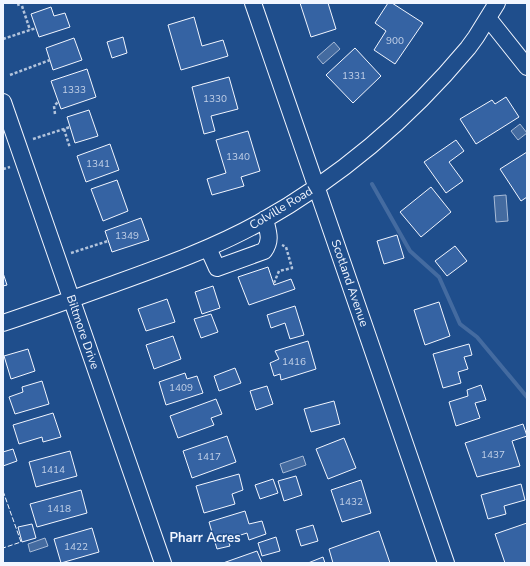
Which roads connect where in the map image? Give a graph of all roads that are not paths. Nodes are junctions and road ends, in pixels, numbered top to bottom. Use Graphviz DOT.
graph roads {
  1 [pos="253,3"];
  2 [pos="497,3"];
  3 [pos="488,18"];
  4 [pos="527,67"];
  5 [pos="3,102"];
  6 [pos="317,187"];
  7 [pos="266,219"];
  8 [pos="208,248"];
  9 [pos="72,299"];
  10 [pos="3,323"];
  11 [pos="163,563"];
  12 [pos="446,563"];
  1 -- 6 [label="street, Scotland Avenue"];
  2 -- 3 [label="street, Colville Road"];
  3 -- 4 [label="street"];
  3 -- 6 [label="street, Colville Road"];
  5 -- 9 [label="street, Biltmore Drive"];
  6 -- 7 [label="street, Colville Road"];
  6 -- 12 [label="street, Scotland Avenue"];
  7 -- 8 [label="street, Colville Road"];
  7 -- 8 [label="street"];
  8 -- 9 [label="street, Colville Road"];
  9 -- 10 [label="street, Colville Road"];
  9 -- 11 [label="street, Biltmore Drive"];
}
